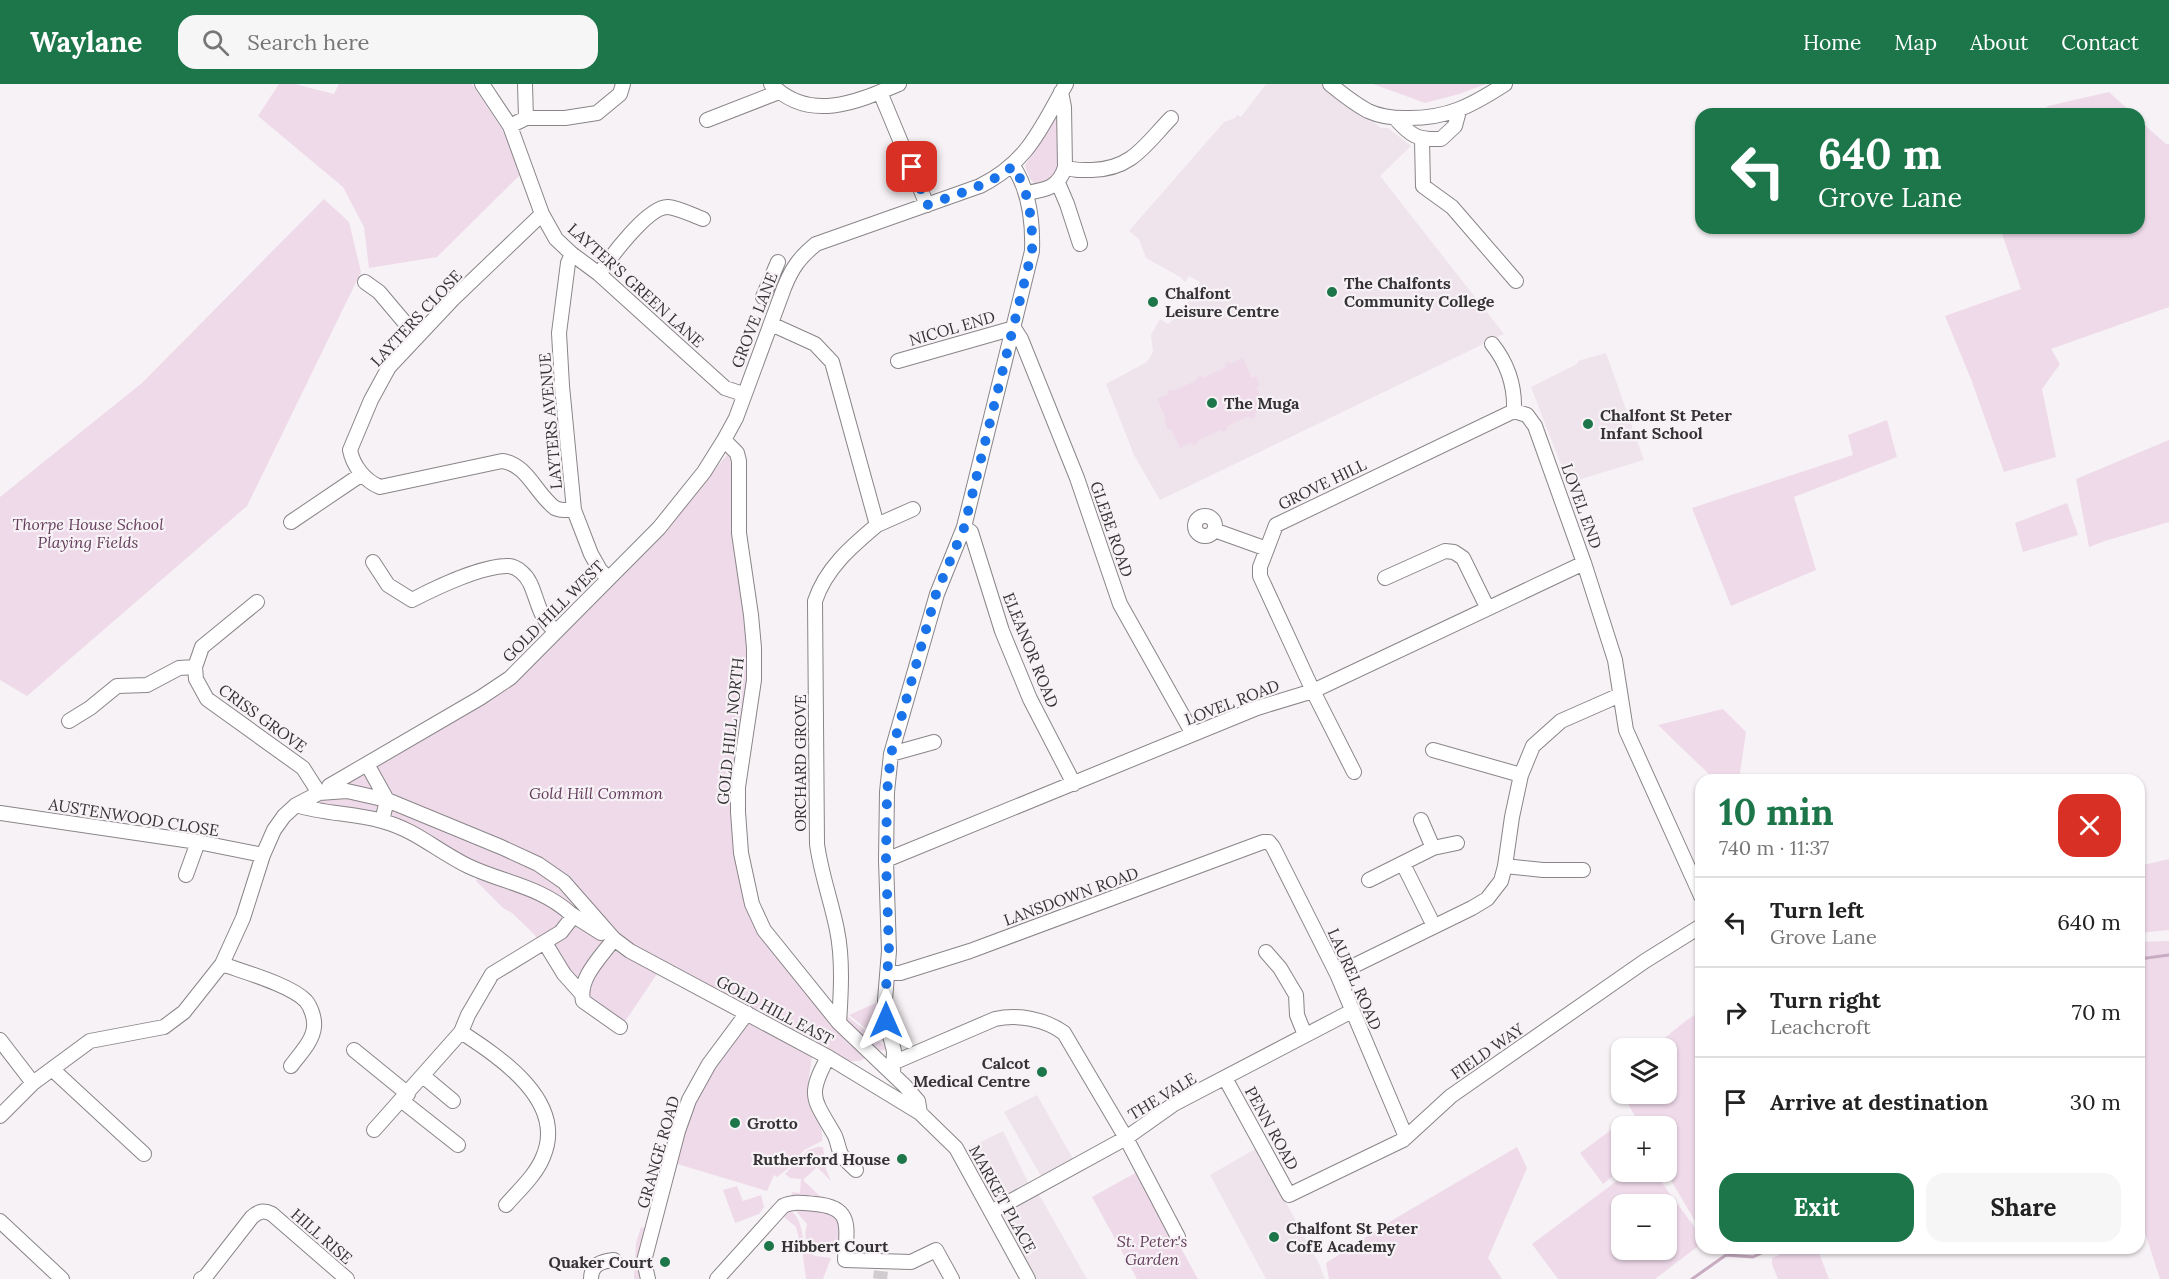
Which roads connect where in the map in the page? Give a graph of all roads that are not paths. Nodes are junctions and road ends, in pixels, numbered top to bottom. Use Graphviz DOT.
graph roads {
  1 [pos="482,84"];
  2 [pos="525,84"];
  3 [pos="623,84"];
  4 [pos="899,84"];
  5 [pos="1330,84"];
  6 [pos="1505,84"];
  7 [pos="775,88"];
  8 [pos="1064,88"];
  9 [pos="880,92"];
  10 [pos="1459,111"];
  11 [pos="526,118"];
  12 [pos="1171,118"];
  13 [pos="1395,118"];
  14 [pos="707,120"];
  15 [pos="510,126"];
  16 [pos="1422,140"];
  17 [pos="1013,166"];
  18 [pos="1065,168"];
  19 [pos="1058,183"];
  20 [pos="1026,193"];
  21 [pos="927,205"];
  22 [pos="542,214"];
  23 [pos="703,219"];
  24 [pos="1080,244"];
  25 [pos="572,254"];
  26 [pos="778,262"];
  27 [pos="599,274"];
  28 [pos="1516,281"];
  29 [pos="365,282"];
  30 [pos="770,284"];
  31 [pos="784,288"];
  32 [pos="763,297"];
  33 [pos="771,324"];
  34 [pos="1014,328"];
  35 [pos="417,338"];
  36 [pos="1492,344"];
  37 [pos="898,361"];
  38 [pos="743,394"];
  39 [pos="1514,411"];
  40 [pos="724,440"];
  41 [pos="362,474"];
  42 [pos="913,509"];
  43 [pos="574,510"];
  44 [pos="291,522"];
  45 [pos="877,525"];
  46 [pos="964,528"];
  47 [pos="1214,530"];
  48 [pos="1267,549"];
  49 [pos="373,562"];
  50 [pos="1584,563"];
  51 [pos="608,578"];
  52 [pos="1385,578"];
  53 [pos="257,602"];
  54 [pos="1487,607"];
  55 [pos="556,631"];
  56 [pos="195,667"];
  57 [pos="1313,691"];
  58 [pos="1620,695"];
  59 [pos="69,722"];
  60 [pos="1193,734"];
  61 [pos="934,742"];
  62 [pos="1433,750"];
  63 [pos="891,754"];
  64 [pos="367,764"];
  65 [pos="1354,772"];
  66 [pos="1521,775"];
  67 [pos="1074,784"];
  68 [pos="324,792"];
  69 [pos="387,800"];
  70 [pos="296,805"];
  71 [pos="0,813"];
  72 [pos="1421,820"];
  73 [pos="382,821"];
  74 [pos="198,842"];
  75 [pos="1263,842"];
  76 [pos="1457,843"];
  77 [pos="1432,848"];
  78 [pos="263,855"];
  79 [pos="886,860"];
  80 [pos="1403,864"];
  81 [pos="1505,866"];
  82 [pos="1583,870"];
  83 [pos="186,875"];
  84 [pos="1369,880"];
  85 [pos="1695,883"];
  86 [pos="576,894"];
  87 [pos="572,914"];
  88 [pos="1434,926"];
  89 [pos="1695,930"];
  90 [pos="610,935"];
  91 [pos="545,943"];
  92 [pos="1266,952"];
  93 [pos="222,964"];
  94 [pos="888,973"];
  95 [pos="1337,974"];
  96 [pos="581,993"];
  97 [pos="1352,1011"];
  98 [pos="747,1014"];
  99 [pos="839,1023"];
  100 [pos="620,1027"];
  101 [pos="461,1032"];
  102 [pos="1305,1035"];
  103 [pos="0,1040"];
  104 [pos="354,1050"];
  105 [pos="828,1057"];
  106 [pos="876,1059"];
  107 [pos="291,1066"];
  108 [pos="894,1068"];
  109 [pos="52,1069"];
  110 [pos="851,1071"];
  111 [pos="423,1076"];
  112 [pos="1225,1078"];
  113 [pos="33,1083"];
  114 [pos="405,1097"];
  115 [pos="453,1101"];
  116 [pos="920,1113"];
  117 [pos="0,1116"];
  118 [pos="374,1130"];
  119 [pos="1406,1137"];
  120 [pos="1126,1138"];
  121 [pos="458,1145"];
  122 [pos="144,1154"];
  123 [pos="856,1170"];
  124 [pos="1289,1195"];
  125 [pos="506,1205"];
  126 [pos="991,1212"];
  127 [pos="0,1221"];
  128 [pos="1178,1237"];
  129 [pos="614,1260"];
  130 [pos="62,1279"];
  131 [pos="201,1279"];
  132 [pos="347,1279"];
  133 [pos="591,1279"];
  134 [pos="648,1279"];
  135 [pos="717,1279"];
  136 [pos="952,1279"];
  137 [pos="1028,1279"];
  1 -- 15 [label="street, LAYTER'S GREEN LANE"];
  2 -- 11 [label="street"];
  3 -- 11 [label="street"];
  4 -- 9 [label="street"];
  5 -- 13 [label="street"];
  6 -- 10 [label="street"];
  7 -- 9 [label="street"];
  7 -- 14 [label="street"];
  8 -- 17 [label="street, GROVE LANE"];
  8 -- 18 [label="street, GROVE LANE"];
  9 -- 21 [label="street"];
  10 -- 13 [label="street"];
  10 -- 16 [label="street"];
  11 -- 15 [label="street"];
  12 -- 18 [label="street"];
  13 -- 16 [label="street"];
  15 -- 22 [label="street, LAYTER'S GREEN LANE"];
  16 -- 28 [label="street"];
  17 -- 20 [label="street"];
  17 -- 21 [label="street, GROVE LANE"];
  18 -- 19 [label="street, GROVE LANE"];
  19 -- 20 [label="street"];
  19 -- 24 [label="street"];
  20 -- 34 [label="street"];
  21 -- 31 [label="street, GROVE LANE"];
  22 -- 25 [label="street, LAYTER'S GREEN LANE"];
  22 -- 35 [label="street, LAYTERS CLOSE"];
  23 -- 27 [label="street"];
  25 -- 27 [label="street, LAYTER'S GREEN LANE"];
  25 -- 43 [label="street, LAYTERS AVENUE"];
  26 -- 30 [label="street"];
  27 -- 38 [label="street, LAYTER'S GREEN LANE"];
  29 -- 35 [label="street"];
  30 -- 31 [label="street"];
  30 -- 32 [label="street"];
  31 -- 33 [label="street, GROVE LANE"];
  33 -- 38 [label="street, GROVE LANE"];
  33 -- 45 [label="street"];
  34 -- 37 [label="street, NICOL END"];
  34 -- 46 [label="street"];
  34 -- 60 [label="street, GLEBE ROAD"];
  35 -- 41 [label="street, LAYTERS CLOSE"];
  36 -- 39 [label="street"];
  38 -- 40 [label="street, GOLD HILL WEST"];
  39 -- 48 [label="street, GROVE HILL"];
  39 -- 50 [label="street, LOVEL END"];
  40 -- 51 [label="street, GOLD HILL WEST"];
  40 -- 99 [label="street, GOLD HILL NORTH"];
  41 -- 43 [label="street"];
  41 -- 44 [label="street"];
  42 -- 45 [label="street, ORCHARD GROVE"];
  43 -- 51 [label="street, LAYTERS AVENUE"];
  45 -- 99 [label="street, ORCHARD GROVE"];
  46 -- 63 [label="street"];
  46 -- 67 [label="street, ELEANOR ROAD"];
  47 -- 48 [label="street"];
  48 -- 57 [label="street, GROVE HILL"];
  49 -- 55 [label="street"];
  50 -- 54 [label="street, LOVEL ROAD"];
  50 -- 58 [label="street, LOVEL END"];
  51 -- 55 [label="street, GOLD HILL WEST"];
  52 -- 54 [label="street"];
  53 -- 56 [label="street"];
  54 -- 57 [label="street, LOVEL ROAD"];
  55 -- 64 [label="street, GOLD HILL WEST"];
  56 -- 59 [label="street"];
  56 -- 68 [label="street, CRISS GROVE"];
  57 -- 60 [label="street, LOVEL ROAD"];
  57 -- 65 [label="street, GROVE HILL"];
  58 -- 66 [label="street"];
  58 -- 85 [label="street, LOVEL END"];
  60 -- 67 [label="street, LOVEL ROAD"];
  61 -- 63 [label="street"];
  62 -- 66 [label="street"];
  63 -- 79 [label="street"];
  64 -- 68 [label="street, GOLD HILL WEST"];
  64 -- 69 [label="street"];
  66 -- 81 [label="street"];
  67 -- 79 [label="street, LOVEL ROAD"];
  68 -- 69 [label="street, GOLD HILL EAST"];
  68 -- 70 [label="street, GOLD HILL WEST"];
  69 -- 73 [label="street"];
  69 -- 86 [label="street, GOLD HILL EAST"];
  70 -- 73 [label="street"];
  70 -- 78 [label="street"];
  71 -- 74 [label="street, AUSTENWOOD CLOSE"];
  72 -- 77 [label="street"];
  73 -- 87 [label="street"];
  74 -- 78 [label="street, AUSTENWOOD CLOSE"];
  74 -- 83 [label="street"];
  75 -- 94 [label="street, LANSDOWN ROAD"];
  75 -- 95 [label="street, LAUREL ROAD"];
  76 -- 77 [label="street"];
  77 -- 80 [label="street"];
  78 -- 93 [label="street"];
  79 -- 94 [label="street"];
  80 -- 84 [label="street"];
  80 -- 88 [label="street"];
  81 -- 82 [label="street"];
  81 -- 88 [label="street"];
  86 -- 87 [label="street"];
  86 -- 90 [label="street, GOLD HILL EAST"];
  87 -- 90 [label="street"];
  87 -- 91 [label="street"];
  88 -- 95 [label="street"];
  89 -- 119 [label="street, FIELD WAY"];
  90 -- 96 [label="street"];
  90 -- 98 [label="street, GOLD HILL EAST"];
  91 -- 96 [label="street"];
  91 -- 101 [label="street"];
  92 -- 102 [label="street"];
  93 -- 107 [label="street"];
  93 -- 109 [label="street"];
  94 -- 108 [label="street"];
  95 -- 97 [label="street, LAUREL ROAD"];
  96 -- 100 [label="street"];
  97 -- 102 [label="street, THE VALE"];
  97 -- 119 [label="street, LAUREL ROAD"];
  98 -- 105 [label="street, GOLD HILL EAST"];
  98 -- 134 [label="street, GRANGE ROAD"];
  99 -- 106 [label="street, GOLD HILL NORTH"];
  101 -- 111 [label="street"];
  101 -- 125 [label="street"];
  102 -- 112 [label="street, THE VALE"];
  103 -- 113 [label="street"];
  104 -- 114 [label="street"];
  105 -- 110 [label="street, GOLD HILL EAST"];
  105 -- 123 [label="street"];
  106 -- 108 [label="street, GOLD HILL NORTH"];
  106 -- 110 [label="street"];
  108 -- 116 [label="street, GOLD HILL NORTH"];
  108 -- 120 [label="street"];
  109 -- 113 [label="street"];
  109 -- 122 [label="street"];
  110 -- 116 [label="street, GOLD HILL EAST"];
  111 -- 114 [label="street"];
  111 -- 115 [label="street"];
  112 -- 120 [label="street, THE VALE"];
  112 -- 124 [label="street, PENN ROAD"];
  113 -- 117 [label="street"];
  114 -- 118 [label="street"];
  114 -- 121 [label="street"];
  116 -- 126 [label="street, MARKET PLACE"];
  119 -- 124 [label="street, FIELD WAY"];
  120 -- 126 [label="street, THE VALE"];
  120 -- 128 [label="street"];
  126 -- 137 [label="street, MARKET PLACE"];
  127 -- 130 [label="street"];
  129 -- 133 [label="street"];
  131 -- 132 [label="street, HILL RISE"];
  135 -- 136 [label="street"];
}
